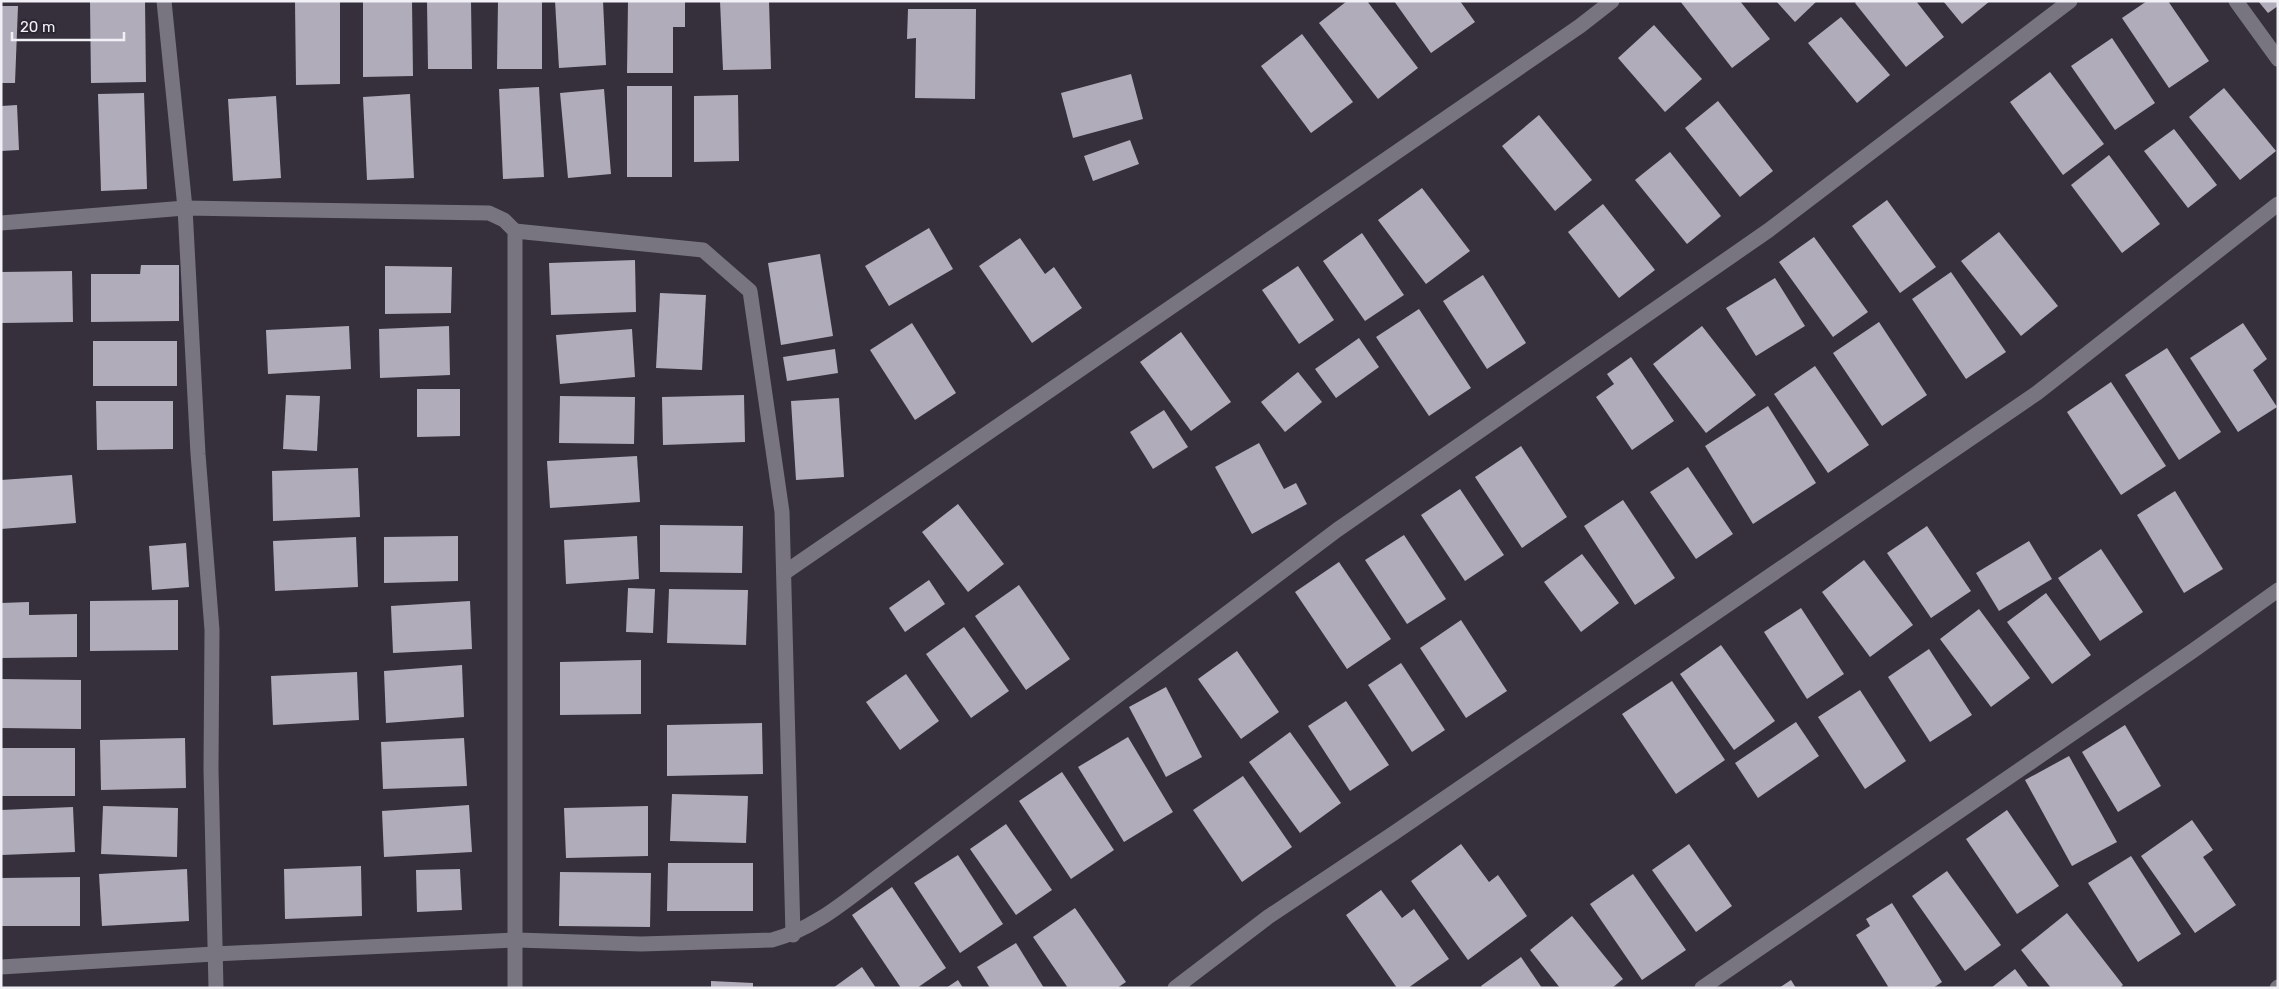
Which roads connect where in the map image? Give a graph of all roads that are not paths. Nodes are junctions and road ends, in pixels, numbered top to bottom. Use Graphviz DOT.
graph roads {
  1 [pos="164,1"];
  2 [pos="1612,1"];
  3 [pos="2070,1"];
  4 [pos="2236,1"];
  5 [pos="2278,59"];
  6 [pos="2278,204"];
  7 [pos="185,208"];
  8 [pos="1,224"];
  9 [pos="515,231"];
  10 [pos="784,573"];
  11 [pos="2278,590"];
  12 [pos="793,935"];
  13 [pos="516,940"];
  14 [pos="214,954"];
  15 [pos="1,967"];
  16 [pos="216,988"];
  17 [pos="515,988"];
  18 [pos="1175,988"];
  19 [pos="1702,988"];
  1 -- 7 [label="street"];
  2 -- 10 [label="street"];
  3 -- 12 [label="street"];
  4 -- 5 [label="street"];
  6 -- 18 [label="street"];
  7 -- 8 [label="street"];
  7 -- 9 [label="street"];
  7 -- 14 [label="street"];
  9 -- 10 [label="street"];
  9 -- 13 [label="street"];
  10 -- 12 [label="street"];
  11 -- 19 [label="street"];
  12 -- 13 [label="street"];
  13 -- 14 [label="street"];
  13 -- 17 [label="street"];
  14 -- 15 [label="street"];
  14 -- 16 [label="street"];
}
